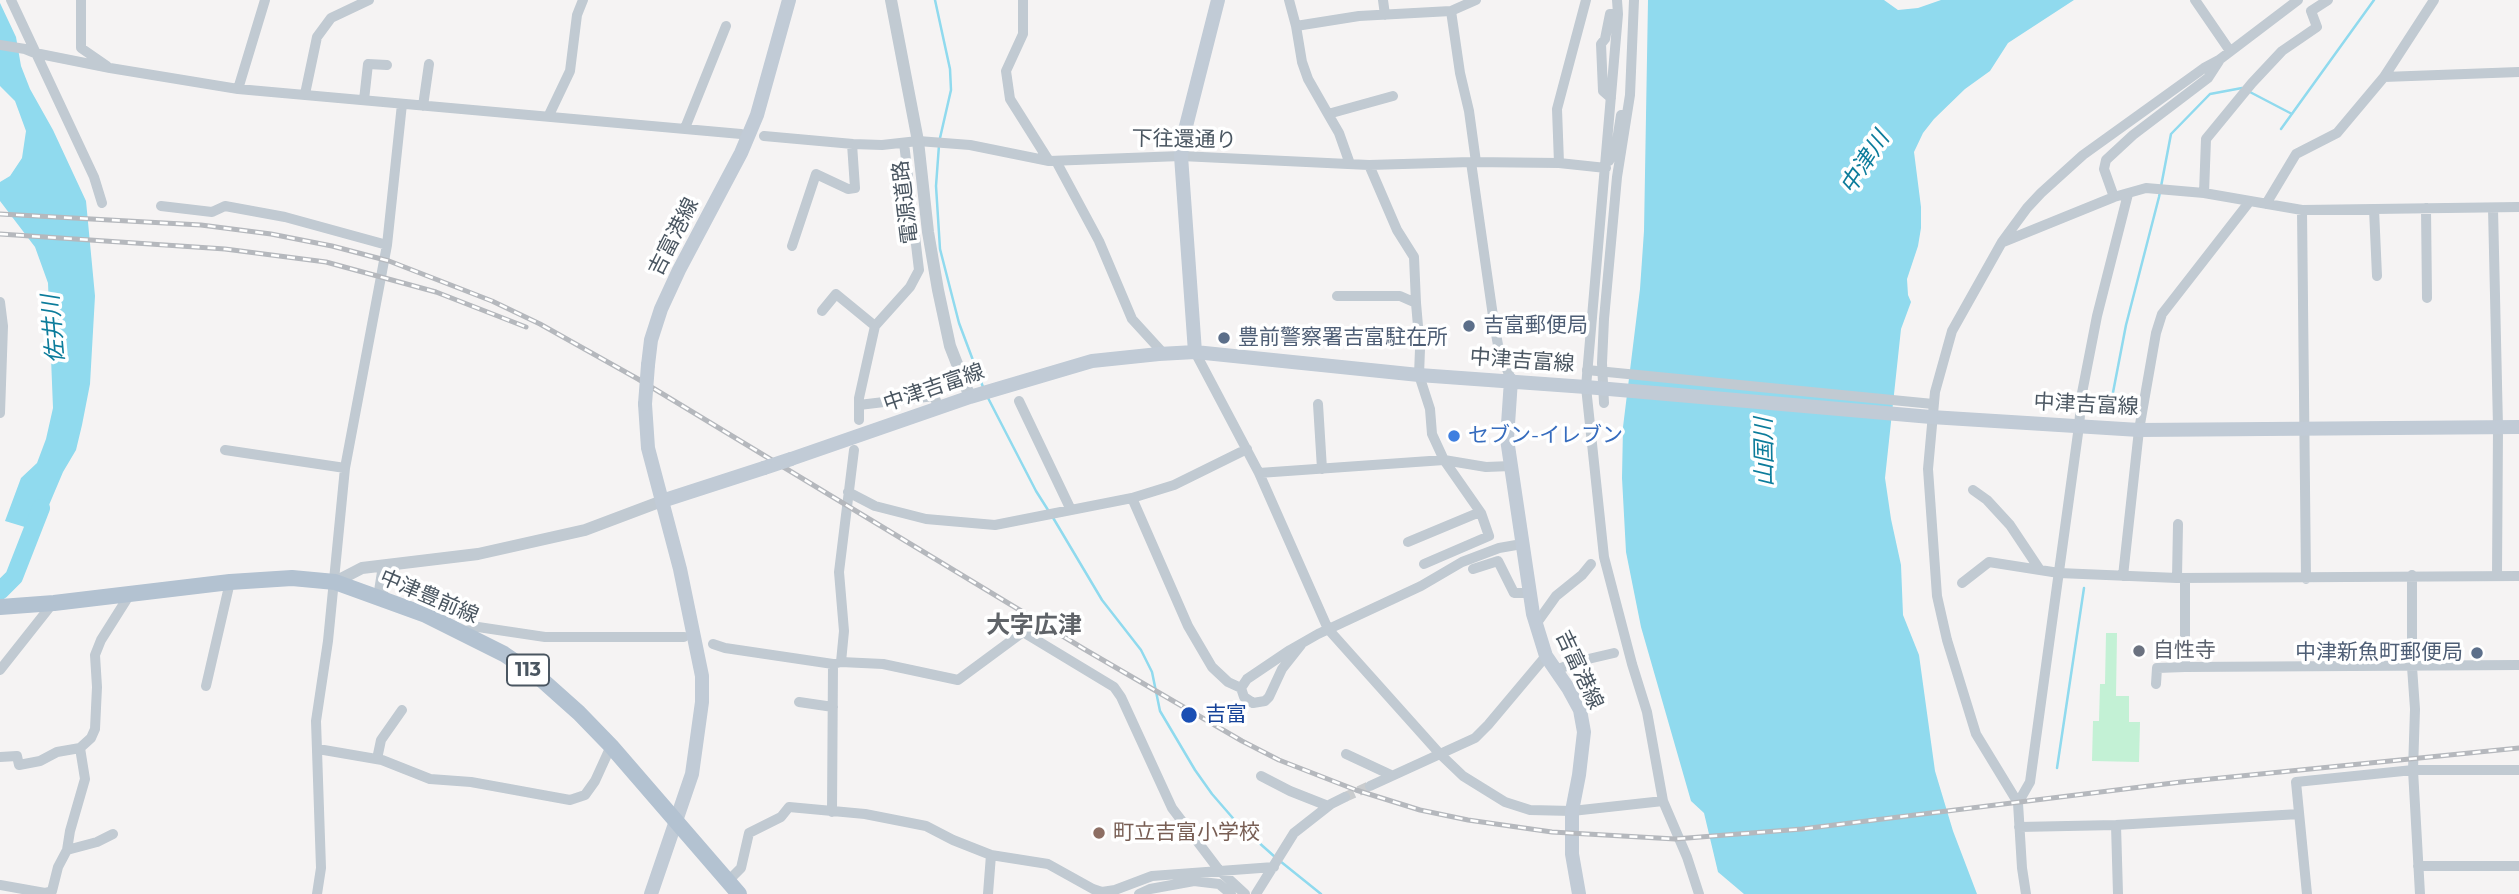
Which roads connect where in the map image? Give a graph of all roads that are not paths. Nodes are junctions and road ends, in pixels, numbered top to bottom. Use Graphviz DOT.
graph roads {
  1 [pos="11,0"];
  2 [pos="81,0"];
  3 [pos="265,0"];
  4 [pos="369,0"];
  5 [pos="583,0"];
  6 [pos="789,0"];
  7 [pos="891,0"];
  8 [pos="1023,0"];
  9 [pos="1218,0"];
  10 [pos="1289,0"];
  11 [pos="1383,0"];
  12 [pos="1476,0"];
  13 [pos="1586,0"];
  14 [pos="1617,0"];
  15 [pos="2195,0"];
  16 [pos="2298,0"];
  17 [pos="2328,0"];
  18 [pos="2434,0"];
  19 [pos="1634,3"];
  20 [pos="1451,11"];
  21 [pos="1385,15"];
  22 [pos="726,26"];
  23 [pos="1296,26"];
  24 [pos="0,45"];
  25 [pos="30,51"];
  26 [pos="2231,51"];
  27 [pos="2219,60"];
  28 [pos="429,64"];
  29 [pos="1631,64"];
  30 [pos="387,65"];
  31 [pos="110,68"];
  32 [pos="2519,72"];
  33 [pos="2384,78"];
  34 [pos="237,89"];
  35 [pos="305,94"];
  36 [pos="1393,96"];
  37 [pos="364,100"];
  38 [pos="402,104"];
  39 [pos="423,106"];
  40 [pos="1328,114"];
  41 [pos="549,115"];
  42 [pos="685,128"];
  43 [pos="741,134"];
  44 [pos="764,136"];
  45 [pos="918,141"];
  46 [pos="904,142"];
  47 [pos="852,144"];
  48 [pos="1181,156"];
  49 [pos="1052,161"];
  50 [pos="1473,162"];
  51 [pos="1559,163"];
  52 [pos="1350,164"];
  53 [pos="1368,165"];
  54 [pos="1605,172"];
  55 [pos="1617,177"];
  56 [pos="2204,193"];
  57 [pos="2127,194"];
  58 [pos="2114,198"];
  59 [pos="2250,201"];
  60 [pos="102,202"];
  61 [pos="2266,204"];
  62 [pos="161,206"];
  63 [pos="2519,207"];
  64 [pos="2426,208"];
  65 [pos="2493,208"];
  66 [pos="2374,209"];
  67 [pos="2302,210"];
  68 [pos="2002,242"];
  69 [pos="387,245"];
  70 [pos="792,246"];
  71 [pos="2377,276"];
  72 [pos="1337,296"];
  73 [pos="2427,298"];
  74 [pos="0,302"];
  75 [pos="1416,303"];
  76 [pos="822,311"];
  77 [pos="875,326"];
  78 [pos="1195,352"];
  79 [pos="1164,354"];
  80 [pos="1587,370"];
  81 [pos="1419,375"];
  82 [pos="1511,380"];
  83 [pos="1586,387"];
  84 [pos="970,397"];
  85 [pos="1019,401"];
  86 [pos="1604,403"];
  87 [pos="1318,404"];
  88 [pos="859,405"];
  89 [pos="939,408"];
  90 [pos="1932,410"];
  91 [pos="0,414"];
  92 [pos="859,420"];
  93 [pos="2079,426"];
  94 [pos="2498,427"];
  95 [pos="2519,427"];
  96 [pos="2305,429"];
  97 [pos="2139,430"];
  98 [pos="1247,449"];
  99 [pos="225,450"];
  100 [pos="854,450"];
  101 [pos="1444,460"];
  102 [pos="1511,466"];
  103 [pos="345,468"];
  104 [pos="1322,469"];
  105 [pos="1259,473"];
  106 [pos="1973,490"];
  107 [pos="848,492"];
  108 [pos="1132,498"];
  109 [pos="662,501"];
  110 [pos="1072,510"];
  111 [pos="1480,512"];
  112 [pos="2178,524"];
  113 [pos="1408,542"];
  114 [pos="1522,544"];
  115 [pos="1424,564"];
  116 [pos="1591,564"];
  117 [pos="384,566"];
  118 [pos="1473,569"];
  119 [pos="2040,570"];
  120 [pos="2059,573"];
  121 [pos="2412,575"];
  122 [pos="2123,576"];
  123 [pos="2497,576"];
  124 [pos="2519,576"];
  125 [pos="2181,578"];
  126 [pos="2306,579"];
  127 [pos="230,582"];
  128 [pos="335,582"];
  129 [pos="1962,583"];
  130 [pos="1530,593"];
  131 [pos="130,594"];
  132 [pos="386,600"];
  133 [pos="54,603"];
  134 [pos="0,607"];
  135 [pos="1536,624"];
  136 [pos="1328,629"];
  137 [pos="463,632"];
  138 [pos="684,637"];
  139 [pos="713,644"];
  140 [pos="1301,645"];
  141 [pos="1614,653"];
  142 [pos="1546,656"];
  143 [pos="837,663"];
  144 [pos="2519,665"];
  145 [pos="2185,667"];
  146 [pos="2412,667"];
  147 [pos="0,670"];
  148 [pos="1555,670"];
  149 [pos="2156,684"];
  150 [pos="206,686"];
  151 [pos="1241,688"];
  152 [pos="799,702"];
  153 [pos="833,707"];
  154 [pos="402,710"];
  155 [pos="611,746"];
  156 [pos="80,748"];
  157 [pos="318,749"];
  158 [pos="1439,753"];
  159 [pos="1346,754"];
  160 [pos="0,757"];
  161 [pos="377,759"];
  162 [pos="2413,770"];
  163 [pos="2519,771"];
  164 [pos="1391,775"];
  165 [pos="1261,776"];
  166 [pos="1370,786"];
  167 [pos="1345,797"];
  168 [pos="1663,801"];
  169 [pos="2018,803"];
  170 [pos="1328,806"];
  171 [pos="1572,811"];
  172 [pos="832,812"];
  173 [pos="2299,814"];
  174 [pos="677,822"];
  175 [pos="2116,825"];
  176 [pos="2018,827"];
  177 [pos="113,834"];
  178 [pos="67,850"];
  179 [pos="991,855"];
  180 [pos="2418,866"];
  181 [pos="2519,866"];
  182 [pos="1274,867"];
  183 [pos="1219,870"];
  184 [pos="0,885"];
  185 [pos="734,888"];
  186 [pos="50,893"];
  187 [pos="317,894"];
  188 [pos="651,894"];
  189 [pos="988,894"];
  190 [pos="1139,894"];
  191 [pos="1231,894"];
  192 [pos="1245,894"];
  193 [pos="1256,894"];
  194 [pos="1579,894"];
  195 [pos="1699,894"];
  196 [pos="2026,894"];
  197 [pos="2118,894"];
  198 [pos="2307,894"];
  199 [pos="2420,894"];
  1 -- 25 [label="street"];
  2 -- 31 [label="street"];
  3 -- 34 [label="street"];
  4 -- 35 [label="street"];
  5 -- 41 [label="street"];
  6 -- 109 [label="main road, 吉富港線, bridge"];
  7 -- 45 [label="street, 電源道路"];
  8 -- 49 [label="street"];
  9 -- 48 [label="main road"];
  10 -- 23 [label="street"];
  11 -- 21 [label="street"];
  12 -- 20 [label="street"];
  13 -- 51 [label="street"];
  14 -- 19 [label="street"];
  14 -- 54 [label="street"];
  15 -- 26 [label="street"];
  16 -- 26 [label="street"];
  17 -- 56 [label="street"];
  18 -- 33 [label="street"];
  19 -- 29 [label="street"];
  20 -- 21 [label="street"];
  20 -- 50 [label="street"];
  21 -- 23 [label="street"];
  22 -- 42 [label="street"];
  23 -- 40 [label="street"];
  24 -- 25 [label="street"];
  25 -- 31 [label="street"];
  25 -- 60 [label="street"];
  26 -- 27 [label="street"];
  27 -- 58 [label="street"];
  27 -- 68 [label="street"];
  28 -- 39 [label="street"];
  29 -- 54 [label="street"];
  29 -- 55 [label="street"];
  30 -- 37 [label="street"];
  31 -- 34 [label="street"];
  32 -- 33 [label="street"];
  33 -- 61 [label="street"];
  34 -- 35 [label="street"];
  35 -- 37 [label="street"];
  36 -- 40 [label="street"];
  37 -- 38 [label="street"];
  38 -- 39 [label="street"];
  38 -- 69 [label="street"];
  39 -- 41 [label="street"];
  40 -- 52 [label="street"];
  41 -- 42 [label="street"];
  42 -- 43 [label="street"];
  44 -- 47 [label="street, 下往還通り"];
  45 -- 46 [label="street, 下往還通り"];
  45 -- 49 [label="street, 下往還通り"];
  45 -- 84 [label="street, 電源道路"];
  46 -- 47 [label="street, 下往還通り"];
  46 -- 77 [label="street"];
  47 -- 70 [label="street"];
  48 -- 49 [label="street, 下往還通り"];
  48 -- 52 [label="street, 下往還通り"];
  48 -- 78 [label="main road"];
  49 -- 79 [label="street"];
  50 -- 51 [label="street, 下往還通り"];
  50 -- 53 [label="street, 下往還通り"];
  50 -- 82 [label="street"];
  51 -- 54 [label="street, 下往還通り"];
  52 -- 53 [label="street, 下往還通り"];
  53 -- 75 [label="street"];
  54 -- 55 [label="street, 下往還通り"];
  54 -- 80 [label="street"];
  55 -- 86 [label="street"];
  56 -- 57 [label="street"];
  56 -- 59 [label="street"];
  57 -- 58 [label="street"];
  57 -- 93 [label="street"];
  58 -- 68 [label="street"];
  59 -- 61 [label="street"];
  59 -- 97 [label="street"];
  61 -- 67 [label="street"];
  62 -- 69 [label="street"];
  63 -- 65 [label="street"];
  64 -- 65 [label="street"];
  64 -- 66 [label="street"];
  64 -- 73 [label="street"];
  65 -- 94 [label="street"];
  66 -- 67 [label="street"];
  66 -- 71 [label="street"];
  67 -- 96 [label="street"];
  68 -- 90 [label="street"];
  69 -- 103 [label="street"];
  72 -- 75 [label="street"];
  74 -- 91 [label="street"];
  75 -- 81 [label="street"];
  76 -- 77 [label="street"];
  77 -- 88 [label="street"];
  78 -- 79 [label="main road, 中津吉富線"];
  78 -- 81 [label="main road, 中津吉富線"];
  78 -- 98 [label="street"];
  79 -- 84 [label="main road, 中津吉富線"];
  80 -- 83 [label="street"];
  80 -- 90 [label="street, bridge"];
  81 -- 82 [label="main road, 中津吉富線"];
  81 -- 101 [label="street"];
  82 -- 83 [label="main road, 中津吉富線"];
  82 -- 102 [label="main road, 吉富港線"];
  83 -- 90 [label="main road, 中津吉富線, bridge"];
  83 -- 168 [label="street"];
  84 -- 89 [label="main road, 中津吉富線"];
  85 -- 110 [label="street"];
  87 -- 104 [label="street"];
  88 -- 89 [label="street"];
  88 -- 92 [label="street"];
  89 -- 109 [label="main road, 中津吉富線, bridge"];
  90 -- 93 [label="main road, 中津吉富線"];
  90 -- 169 [label="street"];
  93 -- 97 [label="main road, 中津吉富線"];
  93 -- 120 [label="street"];
  94 -- 95 [label="main road, 中津吉富線"];
  94 -- 96 [label="main road, 中津吉富線"];
  94 -- 123 [label="street"];
  96 -- 97 [label="main road, 中津吉富線"];
  96 -- 126 [label="street"];
  97 -- 122 [label="street"];
  98 -- 105 [label="street"];
  98 -- 108 [label="street"];
  99 -- 103 [label="street"];
  100 -- 107 [label="street"];
  101 -- 102 [label="street"];
  101 -- 104 [label="street"];
  101 -- 111 [label="street"];
  102 -- 114 [label="main road, 吉富港線"];
  103 -- 128 [label="street"];
  104 -- 105 [label="street"];
  105 -- 136 [label="street"];
  106 -- 119 [label="street"];
  107 -- 110 [label="street"];
  107 -- 143 [label="street"];
  108 -- 110 [label="street"];
  108 -- 151 [label="street"];
  109 -- 117 [label="street"];
  109 -- 174 [label="main road"];
  111 -- 113 [label="street"];
  111 -- 115 [label="street"];
  112 -- 125 [label="street"];
  114 -- 130 [label="main road, 吉富港線"];
  114 -- 136 [label="street"];
  116 -- 135 [label="street"];
  117 -- 128 [label="street"];
  117 -- 132 [label="street"];
  118 -- 130 [label="street"];
  119 -- 120 [label="street"];
  119 -- 129 [label="street"];
  120 -- 122 [label="street"];
  120 -- 169 [label="street"];
  121 -- 123 [label="street"];
  121 -- 126 [label="street"];
  121 -- 146 [label="street"];
  122 -- 125 [label="street"];
  123 -- 124 [label="street"];
  125 -- 126 [label="street"];
  125 -- 145 [label="street"];
  127 -- 128 [label="main road, 中津豊前線 / 113"];
  127 -- 131 [label="main road, 中津豊前線 / 113"];
  127 -- 150 [label="street"];
  128 -- 132 [label="main road, 中津豊前線 / 113"];
  128 -- 157 [label="street"];
  130 -- 135 [label="main road, 吉富港線"];
  131 -- 133 [label="main road, 中津豊前線 / 113"];
  131 -- 156 [label="street"];
  132 -- 137 [label="main road, 中津豊前線 / 113"];
  133 -- 134 [label="main road, 中津豊前線 / 113"];
  133 -- 147 [label="street"];
  135 -- 142 [label="main road, 吉富港線"];
  136 -- 140 [label="street"];
  136 -- 158 [label="street"];
  137 -- 138 [label="street"];
  137 -- 155 [label="main road, 中津豊前線 / 113"];
  139 -- 143 [label="street"];
  140 -- 151 [label="street"];
  140 -- 151 [label="street"];
  141 -- 148 [label="street"];
  142 -- 148 [label="main road, 吉富港線"];
  142 -- 158 [label="street"];
  143 -- 153 [label="street"];
  143 -- 183 [label="street"];
  144 -- 146 [label="street"];
  145 -- 146 [label="street"];
  145 -- 149 [label="street"];
  146 -- 162 [label="street"];
  148 -- 171 [label="main road, 吉富港線"];
  152 -- 153 [label="street"];
  153 -- 172 [label="street"];
  154 -- 161 [label="street"];
  155 -- 161 [label="street"];
  155 -- 174 [label="main road, 中津豊前線 / 113"];
  156 -- 160 [label="street"];
  156 -- 178 [label="street"];
  157 -- 161 [label="street"];
  157 -- 187 [label="street"];
  158 -- 164 [label="street"];
  158 -- 171 [label="street"];
  159 -- 164 [label="street"];
  162 -- 163 [label="street"];
  162 -- 173 [label="street"];
  162 -- 180 [label="street"];
  164 -- 166 [label="street"];
  165 -- 170 [label="street"];
  167 -- 170 [label="street"];
  168 -- 171 [label="street"];
  168 -- 195 [label="street"];
  169 -- 176 [label="street"];
  170 -- 182 [label="street"];
  171 -- 194 [label="main road, 吉富港線"];
  172 -- 179 [label="street"];
  172 -- 185 [label="street"];
  173 -- 175 [label="street"];
  173 -- 198 [label="street"];
  174 -- 185 [label="main road, 中津豊前線 / 113"];
  174 -- 188 [label="main road"];
  175 -- 176 [label="street"];
  175 -- 197 [label="street"];
  176 -- 196 [label="street"];
  177 -- 178 [label="street"];
  178 -- 186 [label="street"];
  179 -- 183 [label="street"];
  179 -- 189 [label="street"];
  180 -- 181 [label="street"];
  180 -- 199 [label="street"];
  182 -- 183 [label="street"];
  182 -- 193 [label="street"];
  183 -- 192 [label="street"];
  184 -- 186 [label="street"];
  190 -- 191 [label="street"];
}
